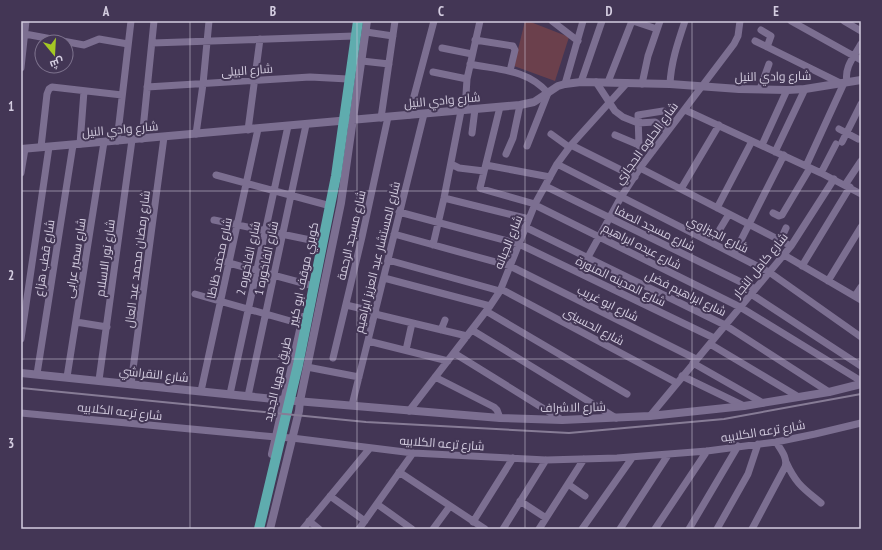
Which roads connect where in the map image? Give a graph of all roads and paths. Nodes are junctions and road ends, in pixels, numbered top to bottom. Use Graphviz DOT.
graph roads {
  1 [pos="26,21"];
  2 [pos="131,21"];
  3 [pos="154,21"];
  4 [pos="209,21"];
  5 [pos="357,21"];
  6 [pos="366,21"];
  7 [pos="395,21"];
  8 [pos="434,21"];
  9 [pos="480,21"];
  10 [pos="552,21"];
  11 [pos="583,21"];
  12 [pos="602,21"];
  13 [pos="632,21"];
  14 [pos="660,21"];
  15 [pos="685,21"];
  16 [pos="740,21"];
  17 [pos="791,21"];
  18 [pos="844,21"];
  19 [pos="657,29"];
  20 [pos="761,30"];
  21 [pos="861,31"];
  22 [pos="366,32"];
  23 [pos="25,34"];
  24 [pos="354,36"];
  25 [pos="393,36"];
  26 [pos="260,39"];
  27 [pos="476,40"];
  28 [pos="207,41"];
  29 [pos="578,41"];
  30 [pos="755,41"];
  31 [pos="152,43"];
  32 [pos="128,44"];
  33 [pos="861,44"];
  34 [pos="766,47"];
  35 [pos="442,48"];
  36 [pos="472,54"];
  37 [pos="854,56"];
  38 [pos="861,60"];
  39 [pos="362,61"];
  40 [pos="389,64"];
  41 [pos="470,64"];
  42 [pos="769,64"];
  43 [pos="21,68"];
  44 [pos="433,72"];
  45 [pos="510,72"];
  46 [pos="467,78"];
  47 [pos="348,79"];
  48 [pos="861,80"];
  49 [pos="254,81"];
  50 [pos="581,82"];
  51 [pos="596,82"];
  52 [pos="608,82"];
  53 [pos="627,83"];
  54 [pos="844,83"];
  55 [pos="203,84"];
  56 [pos="565,84"];
  57 [pos="642,84"];
  58 [pos="670,84"];
  59 [pos="147,87"];
  60 [pos="703,87"];
  61 [pos="805,89"];
  62 [pos="760,90"];
  63 [pos="787,90"];
  64 [pos="84,91"];
  65 [pos="548,93"];
  66 [pos="122,95"];
  67 [pos="610,103"];
  68 [pos="861,104"];
  69 [pos="520,105"];
  70 [pos="500,107"];
  71 [pos="475,109"];
  72 [pos="463,110"];
  73 [pos="685,110"];
  74 [pos="663,111"];
  75 [pos="424,114"];
  76 [pos="409,115"];
  77 [pos="385,118"];
  78 [pos="354,120"];
  79 [pos="342,121"];
  80 [pos="638,123"];
  81 [pos="306,125"];
  82 [pos="719,125"];
  83 [pos="288,126"];
  84 [pos="258,129"];
  85 [pos="839,129"];
  86 [pos="248,130"];
  87 [pos="668,131"];
  88 [pos="472,133"];
  89 [pos="847,133"];
  90 [pos="196,134"];
  91 [pos="551,134"];
  92 [pos="615,135"];
  93 [pos="164,137"];
  94 [pos="142,139"];
  95 [pos="858,139"];
  96 [pos="132,140"];
  97 [pos="117,141"];
  98 [pos="752,141"];
  99 [pos="104,142"];
  100 [pos="77,144"];
  101 [pos="762,145"];
  102 [pos="527,146"];
  103 [pos="570,146"];
  104 [pos="639,146"];
  105 [pos="45,147"];
  106 [pos="23,149"];
  107 [pos="653,151"];
  108 [pos="775,152"];
  109 [pos="506,154"];
  110 [pos="784,155"];
  111 [pos="861,161"];
  112 [pos="451,164"];
  113 [pos="557,164"];
  114 [pos="808,167"];
  115 [pos="485,168"];
  116 [pos="640,168"];
  117 [pos="21,173"];
  118 [pos="821,173"];
  119 [pos="216,175"];
  120 [pos="550,177"];
  121 [pos="635,177"];
  122 [pos="834,179"];
  123 [pos="246,184"];
  124 [pos="545,186"];
  125 [pos="847,186"];
  126 [pos="681,189"];
  127 [pos="274,191"];
  128 [pos="861,193"];
  129 [pos="291,196"];
  130 [pos="621,197"];
  131 [pos="444,198"];
  132 [pos="535,204"];
  133 [pos="327,205"];
  134 [pos="717,208"];
  135 [pos="400,212"];
  136 [pos="773,213"];
  137 [pos="729,214"];
  138 [pos="610,218"];
  139 [pos="529,219"];
  140 [pos="214,220"];
  141 [pos="438,222"];
  142 [pos="237,225"];
  143 [pos="749,225"];
  144 [pos="525,227"];
  145 [pos="861,227"];
  146 [pos="786,228"];
  147 [pos="720,229"];
  148 [pos="266,231"];
  149 [pos="283,234"];
  150 [pos="394,234"];
  151 [pos="600,237"];
  152 [pos="780,241"];
  153 [pos="320,242"];
  154 [pos="519,244"];
  155 [pos="433,245"];
  156 [pos="791,246"];
  157 [pos="734,254"];
  158 [pos="784,255"];
  159 [pos="588,257"];
  160 [pos="218,260"];
  161 [pos="388,260"];
  162 [pos="229,263"];
  163 [pos="510,266"];
  164 [pos="802,266"];
  165 [pos="257,270"];
  166 [pos="769,272"];
  167 [pos="274,275"];
  168 [pos="384,278"];
  169 [pos="828,281"];
  170 [pos="310,285"];
  171 [pos="861,287"];
  172 [pos="501,290"];
  173 [pos="753,291"];
  174 [pos="195,294"];
  175 [pos="858,298"];
  176 [pos="220,301"];
  177 [pos="346,305"];
  178 [pos="740,307"];
  179 [pos="249,309"];
  180 [pos="488,309"];
  181 [pos="375,313"];
  182 [pos="266,314"];
  183 [pos="445,320"];
  184 [pos="76,322"];
  185 [pos="412,323"];
  186 [pos="301,324"];
  187 [pos="725,324"];
  188 [pos="107,327"];
  189 [pos="441,330"];
  190 [pos="472,330"];
  191 [pos="467,336"];
  192 [pos="861,337"];
  193 [pos="21,339"];
  194 [pos="368,340"];
  195 [pos="712,341"];
  196 [pos="406,350"];
  197 [pos="454,353"];
  198 [pos="333,358"];
  199 [pos="448,361"];
  200 [pos="694,361"];
  201 [pos="861,366"];
  202 [pos="307,367"];
  203 [pos="21,372"];
  204 [pos="37,374"];
  205 [pos="682,376"];
  206 [pos="67,377"];
  207 [pos="359,377"];
  208 [pos="435,377"];
  209 [pos="99,380"];
  210 [pos="861,382"];
  211 [pos="677,383"];
  212 [pos="131,384"];
  213 [pos="201,391"];
  214 [pos="829,392"];
  215 [pos="230,394"];
  216 [pos="627,394"];
  217 [pos="248,396"];
  218 [pos="797,396"];
  219 [pos="284,400"];
  220 [pos="300,401"];
  221 [pos="763,403"];
  222 [pos="352,405"];
  223 [pos="744,406"];
  224 [pos="410,411"];
  225 [pos="21,413"];
  226 [pos="650,416"];
  227 [pos="500,418"];
  228 [pos="616,418"];
  229 [pos="562,420"];
  230 [pos="861,423"];
  231 [pos="276,437"];
  232 [pos="292,438"];
  233 [pos="776,442"];
  234 [pos="758,444"];
  235 [pos="738,446"];
  236 [pos="370,448"];
  237 [pos="706,451"];
  238 [pos="413,453"];
  239 [pos="668,455"];
  240 [pos="513,458"];
  241 [pos="632,458"];
  242 [pos="584,459"];
  243 [pos="546,460"];
  244 [pos="786,462"];
  245 [pos="399,472"];
  246 [pos="568,484"];
  247 [pos="330,496"];
  248 [pos="585,496"];
  249 [pos="520,501"];
  250 [pos="821,503"];
  251 [pos="377,504"];
  252 [pos="450,506"];
  253 [pos="546,518"];
  254 [pos="309,521"];
  255 [pos="364,522"];
  256 [pos="478,526"];
  257 [pos="255,529"];
  258 [pos="259,529"];
  259 [pos="265,529"];
  260 [pos="270,529"];
  261 [pos="302,529"];
  262 [pos="319,529"];
  263 [pos="359,529"];
  264 [pos="412,529"];
  265 [pos="433,529"];
  266 [pos="503,529"];
  267 [pos="539,529"];
  268 [pos="582,529"];
  269 [pos="620,529"];
  270 [pos="655,529"];
  271 [pos="690,529"];
  272 [pos="717,529"];
  273 [pos="752,529"];
  1 -- 23 [label="street"];
  2 -- 32 [label="street"];
  3 -- 31 [label="street"];
  4 -- 28 [label="street"];
  5 -- 24 [label="street, طريق ههيا الجديد"];
  5 -- 258 [label="main road, كوبري موقف ابو كبير"];
  6 -- 22 [label="street"];
  6 -- 259 [label="main road, كوبري موقف ابو كبير"];
  7 -- 25 [label="street, شارع مسجد الرحمة"];
  8 -- 76 [label="street"];
  9 -- 27 [label="street"];
  10 -- 29 [label="street"];
  11 -- 29 [label="street"];
  12 -- 50 [label="street"];
  13 -- 19 [label="street"];
  13 -- 52 [label="street"];
  14 -- 19 [label="street"];
  15 -- 58 [label="street"];
  16 -- 60 [label="street, شارع الحلوه الحجازي"];
  17 -- 37 [label="street"];
  18 -- 21 [label="street"];
  19 -- 57 [label="street"];
  20 -- 34 [label="street"];
  22 -- 25 [label="street"];
  22 -- 39 [label="street"];
  23 -- 32 [label="street"];
  23 -- 43 [label="street"];
  24 -- 26 [label="street"];
  24 -- 47 [label="street, طريق ههيا الجديد"];
  25 -- 40 [label="street, شارع مسجد الرحمة"];
  26 -- 28 [label="street"];
  26 -- 49 [label="street"];
  27 -- 36 [label="street"];
  27 -- 45 [label="street"];
  28 -- 31 [label="street"];
  28 -- 55 [label="street"];
  29 -- 56 [label="street"];
  30 -- 34 [label="street"];
  31 -- 59 [label="street"];
  32 -- 66 [label="street"];
  33 -- 37 [label="street"];
  34 -- 54 [label="street"];
  35 -- 36 [label="street"];
  36 -- 41 [label="street"];
  37 -- 38 [label="street"];
  37 -- 54 [label="street"];
  39 -- 40 [label="street"];
  39 -- 78 [label="street"];
  40 -- 77 [label="street, شارع مسجد الرحمة"];
  41 -- 45 [label="street"];
  41 -- 46 [label="street"];
  42 -- 62 [label="street"];
  44 -- 46 [label="street"];
  45 -- 65 [label="street"];
  46 -- 72 [label="street"];
  47 -- 49 [label="street, شارع البيلى"];
  47 -- 79 [label="street, طريق ههيا الجديد"];
  48 -- 54 [label="street, شارع وادي النيل"];
  49 -- 55 [label="street, شارع البيلى"];
  49 -- 86 [label="street"];
  50 -- 51 [label="street, شارع وادي النيل"];
  50 -- 56 [label="street, شارع وادي النيل"];
  51 -- 52 [label="street, شارع وادي النيل"];
  51 -- 67 [label="street"];
  52 -- 53 [label="street, شارع وادي النيل"];
  53 -- 57 [label="street, شارع وادي النيل"];
  53 -- 67 [label="street, شارع الجبانه"];
  54 -- 61 [label="street, شارع وادي النيل"];
  54 -- 114 [label="street"];
  55 -- 59 [label="street, شارع البيلى"];
  55 -- 90 [label="street"];
  56 -- 65 [label="street, شارع وادي النيل"];
  57 -- 58 [label="street, شارع وادي النيل"];
  58 -- 60 [label="street, شارع وادي النيل"];
  59 -- 94 [label="street"];
  60 -- 62 [label="street, شارع وادي النيل"];
  60 -- 73 [label="street, شارع الحلوه الحجازي"];
  61 -- 63 [label="street, شارع وادي النيل"];
  61 -- 108 [label="street"];
  62 -- 63 [label="street, شارع وادي النيل"];
  63 -- 101 [label="street"];
  64 -- 66 [label="street"];
  64 -- 100 [label="street, شارع قطب هزاع"];
  64 -- 105 [label="street"];
  65 -- 69 [label="street, شارع وادي النيل"];
  65 -- 102 [label="street"];
  66 -- 97 [label="street"];
  67 -- 80 [label="street"];
  67 -- 103 [label="street, شارع الجبانه"];
  68 -- 89 [label="street"];
  69 -- 70 [label="street, شارع وادي النيل"];
  69 -- 109 [label="street"];
  70 -- 71 [label="street, شارع وادي النيل"];
  70 -- 115 [label="street"];
  71 -- 72 [label="street, شارع وادي النيل"];
  71 -- 88 [label="street"];
  72 -- 75 [label="street, شارع وادي النيل"];
  72 -- 112 [label="street"];
  73 -- 82 [label="street"];
  73 -- 87 [label="street, شارع الحلوه الحجازي"];
  74 -- 80 [label="street"];
  75 -- 76 [label="street, شارع وادي النيل"];
  75 -- 135 [label="street, شارع المستشار عبد العزيز ابراهيم"];
  76 -- 77 [label="street, شارع وادي النيل"];
  77 -- 78 [label="street, شارع وادي النيل"];
  77 -- 177 [label="street, شارع مسجد الرحمة"];
  78 -- 79 [label="street, شارع وادي النيل"];
  78 -- 202 [label="street"];
  79 -- 81 [label="street, شارع وادي النيل"];
  79 -- 133 [label="street, طريق ههيا الجديد"];
  80 -- 87 [label="street"];
  80 -- 104 [label="street"];
  81 -- 83 [label="street, شارع وادي النيل"];
  81 -- 129 [label="street, شارع الفاخوره 1"];
  82 -- 98 [label="street"];
  82 -- 126 [label="street"];
  83 -- 84 [label="street, شارع وادي النيل"];
  83 -- 127 [label="street, شارع الفاخوره 2"];
  84 -- 86 [label="street, شارع وادي النيل"];
  84 -- 123 [label="street, شارع محمد ظاظا"];
  85 -- 89 [label="street"];
  86 -- 90 [label="street, شارع وادي النيل"];
  87 -- 107 [label="street, شارع الحلوه الحجازي"];
  89 -- 95 [label="street"];
  89 -- 118 [label="street"];
  90 -- 93 [label="street, شارع وادي النيل"];
  91 -- 103 [label="street"];
  92 -- 104 [label="street"];
  93 -- 94 [label="street, شارع وادي النيل"];
  93 -- 212 [label="street, شارع رمضان محمد عبد العال"];
  94 -- 96 [label="street, شارع وادي النيل"];
  96 -- 97 [label="street, شارع وادي النيل"];
  96 -- 188 [label="street, شارع نور الاسلام"];
  97 -- 99 [label="street, شارع وادي النيل"];
  98 -- 101 [label="street"];
  98 -- 134 [label="street"];
  99 -- 100 [label="street, شارع وادي النيل"];
  99 -- 184 [label="street, شارع سمير عرابى"];
  100 -- 105 [label="street, شارع وادي النيل"];
  100 -- 204 [label="street, شارع قطب هزاع"];
  101 -- 108 [label="street"];
  103 -- 113 [label="street, شارع الجبانه"];
  103 -- 121 [label="street"];
  104 -- 107 [label="street"];
  105 -- 106 [label="street, شارع وادي النيل"];
  105 -- 193 [label="street"];
  106 -- 117 [label="street"];
  107 -- 116 [label="street, شارع الحلوه الحجازي"];
  108 -- 110 [label="street"];
  110 -- 114 [label="street"];
  110 -- 143 [label="street"];
  111 -- 125 [label="street"];
  112 -- 115 [label="street"];
  112 -- 131 [label="street"];
  113 -- 120 [label="street, شارع الجبانه"];
  113 -- 130 [label="street, شارع الجيزاوي"];
  114 -- 118 [label="street"];
  114 -- 136 [label="street"];
  115 -- 120 [label="street"];
  115 -- 132 [label="street, شارع عبده ابراهيم"];
  116 -- 121 [label="street, شارع الحلوه الحجازي"];
  116 -- 126 [label="street"];
  118 -- 122 [label="street"];
  119 -- 123 [label="street"];
  120 -- 124 [label="street, شارع الجبانه"];
  121 -- 130 [label="street, شارع الحلوه الحجازي"];
  122 -- 125 [label="street"];
  122 -- 156 [label="street, شارع كامل النجار"];
  123 -- 127 [label="street"];
  123 -- 142 [label="street, شارع محمد ظاظا"];
  124 -- 132 [label="street, شارع الجبانه"];
  124 -- 138 [label="street, شارع مسجد الصفا"];
  125 -- 128 [label="street"];
  125 -- 164 [label="street"];
  126 -- 134 [label="street"];
  127 -- 129 [label="street"];
  127 -- 148 [label="street, شارع الفاخوره 2"];
  129 -- 133 [label="street"];
  129 -- 149 [label="street, شارع الفاخوره 1"];
  130 -- 138 [label="street, شارع الحلوه الحجازي"];
  130 -- 157 [label="street, شارع الجيزاوي"];
  131 -- 139 [label="street"];
  131 -- 141 [label="street"];
  132 -- 139 [label="street, شارع الجبانه"];
  132 -- 151 [label="street, شارع عبده ابراهيم"];
  133 -- 153 [label="street, طريق ههيا الجديد"];
  134 -- 137 [label="street"];
  135 -- 141 [label="street, شارع المدينه المنورة"];
  135 -- 150 [label="street, شارع المستشار عبد العزيز ابراهيم"];
  137 -- 143 [label="street"];
  137 -- 147 [label="street"];
  138 -- 151 [label="street, شارع الحلوه الحجازي"];
  138 -- 173 [label="street, شارع مسجد الصفا"];
  139 -- 144 [label="street, شارع الجبانه"];
  140 -- 142 [label="street"];
  141 -- 154 [label="street, شارع المدينه المنورة"];
  141 -- 155 [label="street"];
  142 -- 148 [label="street"];
  142 -- 162 [label="street, شارع محمد ظاظا"];
  143 -- 152 [label="street"];
  143 -- 157 [label="street"];
  144 -- 154 [label="street, شارع الجبانه"];
  144 -- 159 [label="street, شارع ابراهيم فضل"];
  145 -- 169 [label="street"];
  146 -- 152 [label="street"];
  148 -- 149 [label="street"];
  148 -- 165 [label="street, شارع الفاخوره 2"];
  149 -- 153 [label="street"];
  149 -- 167 [label="street, شارع الفاخوره 1"];
  150 -- 155 [label="street, شارع ابو غريب"];
  150 -- 161 [label="street, شارع المستشار عبد العزيز ابراهيم"];
  151 -- 159 [label="street, شارع الحلوه الحجازي"];
  151 -- 178 [label="street, شارع عبده ابراهيم"];
  152 -- 156 [label="street"];
  153 -- 170 [label="street, طريق ههيا الجديد"];
  154 -- 163 [label="street, شارع الجبانه"];
  154 -- 195 [label="street, شارع المدينه المنورة"];
  155 -- 163 [label="street, شارع ابو غريب"];
  156 -- 158 [label="street, شارع كامل النجار"];
  157 -- 166 [label="street, شارع الجيزاوي"];
  158 -- 164 [label="street"];
  158 -- 166 [label="street, شارع كامل النجار"];
  159 -- 187 [label="street, شارع ابراهيم فضل"];
  160 -- 162 [label="street"];
  161 -- 168 [label="street, شارع المستشار عبد العزيز ابراهيم"];
  161 -- 172 [label="street, شارع الحسينى"];
  162 -- 165 [label="street"];
  162 -- 176 [label="street, شارع محمد ظاظا"];
  163 -- 172 [label="street, شارع الجبانه"];
  163 -- 200 [label="street, شارع ابو غريب"];
  164 -- 169 [label="street"];
  165 -- 167 [label="street"];
  165 -- 179 [label="street, شارع الفاخوره 2"];
  166 -- 173 [label="street, شارع كامل النجار"];
  166 -- 192 [label="street, شارع الجيزاوي"];
  167 -- 170 [label="street"];
  167 -- 182 [label="street, شارع الفاخوره 1"];
  168 -- 180 [label="street"];
  168 -- 181 [label="street, شارع المستشار عبد العزيز ابراهيم"];
  169 -- 175 [label="street"];
  170 -- 186 [label="street, طريق ههيا الجديد"];
  171 -- 175 [label="street"];
  172 -- 180 [label="street, شارع الجبانه"];
  172 -- 211 [label="street, شارع الحسينى"];
  173 -- 178 [label="street, شارع كامل النجار"];
  173 -- 201 [label="street, شارع مسجد الصفا"];
  174 -- 176 [label="street"];
  176 -- 179 [label="street"];
  176 -- 213 [label="street, شارع محمد ظاظا"];
  177 -- 181 [label="street"];
  177 -- 198 [label="street, شارع مسجد الرحمة"];
  178 -- 187 [label="street, شارع كامل النجار"];
  178 -- 210 [label="street, شارع عبده ابراهيم"];
  179 -- 182 [label="street"];
  179 -- 215 [label="street, شارع الفاخوره 2"];
  180 -- 190 [label="street, شارع الجبانه"];
  180 -- 216 [label="street"];
  181 -- 185 [label="street"];
  181 -- 194 [label="street, شارع المستشار عبد العزيز ابراهيم"];
  182 -- 186 [label="street"];
  182 -- 217 [label="street, شارع الفاخوره 1"];
  183 -- 189 [label="street"];
  184 -- 188 [label="street"];
  184 -- 206 [label="street, شارع سمير عرابى"];
  185 -- 189 [label="street"];
  185 -- 196 [label="street"];
  186 -- 219 [label="street, طريق ههيا الجديد"];
  187 -- 195 [label="street, شارع كامل النجار"];
  187 -- 214 [label="street, شارع ابراهيم فضل"];
  188 -- 209 [label="street, شارع نور الاسلام"];
  189 -- 191 [label="street"];
  190 -- 191 [label="street, شارع الجبانه"];
  190 -- 228 [label="street"];
  191 -- 197 [label="street, شارع الجبانه"];
  194 -- 196 [label="street"];
  194 -- 207 [label="street, شارع المستشار عبد العزيز ابراهيم"];
  195 -- 200 [label="street, شارع كامل النجار"];
  195 -- 218 [label="street, شارع المدينه المنورة"];
  196 -- 199 [label="street"];
  197 -- 199 [label="street, شارع الجبانه"];
  197 -- 229 [label="street"];
  199 -- 208 [label="street, شارع الجبانه"];
  200 -- 205 [label="street, شارع كامل النجار"];
  200 -- 221 [label="street, شارع ابو غريب"];
  202 -- 207 [label="street"];
  202 -- 220 [label="street"];
  203 -- 204 [label="street, شارع النقراشي"];
  204 -- 206 [label="street, شارع النقراشي"];
  205 -- 211 [label="street, شارع كامل النجار"];
  205 -- 223 [label="street"];
  206 -- 209 [label="street, شارع النقراشي"];
  207 -- 222 [label="street, شارع المستشار عبد العزيز ابراهيم"];
  208 -- 224 [label="street, شارع الجبانه"];
  208 -- 227 [label="street"];
  209 -- 212 [label="street, شارع النقراشي"];
  210 -- 214 [label="street, شارع الاشراف"];
  211 -- 226 [label="street, شارع كامل النجار"];
  212 -- 213 [label="street, شارع النقراشي"];
  213 -- 215 [label="street, شارع النقراشي"];
  214 -- 218 [label="street, شارع الاشراف"];
  215 -- 217 [label="street, شارع النقراشي"];
  217 -- 219 [label="street, شارع النقراشي"];
  218 -- 221 [label="street, شارع الاشراف"];
  219 -- 220 [label="street, شارع الاشراف"];
  219 -- 231 [label="street, طريق ههيا الجديد"];
  220 -- 222 [label="street, شارع الاشراف"];
  220 -- 232 [label="street"];
  221 -- 223 [label="street, شارع الاشراف"];
  222 -- 224 [label="street, شارع الاشراف"];
  223 -- 226 [label="street, شارع الاشراف"];
  224 -- 227 [label="street, شارع الاشراف"];
  225 -- 231 [label="street, شارع ترعه الكلابيه"];
  226 -- 228 [label="street, شارع الاشراف"];
  227 -- 229 [label="street, شارع الاشراف"];
  228 -- 229 [label="street, شارع الاشراف"];
  230 -- 233 [label="street, شارع ترعه الكلابيه"];
  231 -- 232 [label="street, شارع ترعه الكلابيه"];
  231 -- 257 [label="street, طريق ههيا الجديد"];
  232 -- 236 [label="street, شارع ترعه الكلابيه"];
  232 -- 260 [label="street"];
  233 -- 234 [label="street, شارع ترعه الكلابيه"];
  233 -- 244 [label="street"];
  234 -- 235 [label="street, شارع ترعه الكلابيه"];
  234 -- 272 [label="street"];
  235 -- 237 [label="street, شارع ترعه الكلابيه"];
  235 -- 271 [label="street"];
  236 -- 238 [label="street, شارع ترعه الكلابيه"];
  236 -- 247 [label="street"];
  237 -- 239 [label="street, شارع ترعه الكلابيه"];
  237 -- 270 [label="street"];
  238 -- 240 [label="street, شارع ترعه الكلابيه"];
  238 -- 245 [label="street"];
  239 -- 241 [label="street, شارع ترعه الكلابيه"];
  239 -- 269 [label="street"];
  240 -- 243 [label="street, شارع ترعه الكلابيه"];
  240 -- 256 [label="street"];
  241 -- 242 [label="street, شارع ترعه الكلابيه"];
  241 -- 268 [label="street"];
  242 -- 243 [label="street, شارع ترعه الكلابيه"];
  242 -- 246 [label="street"];
  243 -- 249 [label="street"];
  244 -- 250 [label="street"];
  244 -- 273 [label="street"];
  245 -- 251 [label="street"];
  245 -- 252 [label="street"];
  246 -- 248 [label="street"];
  246 -- 253 [label="street"];
  247 -- 254 [label="street"];
  247 -- 255 [label="street"];
  249 -- 253 [label="street"];
  249 -- 266 [label="street"];
  251 -- 255 [label="street"];
  251 -- 264 [label="street"];
  252 -- 256 [label="street"];
  252 -- 265 [label="street"];
  253 -- 267 [label="street"];
  254 -- 261 [label="street"];
  254 -- 262 [label="street"];
  255 -- 263 [label="street"];
}
